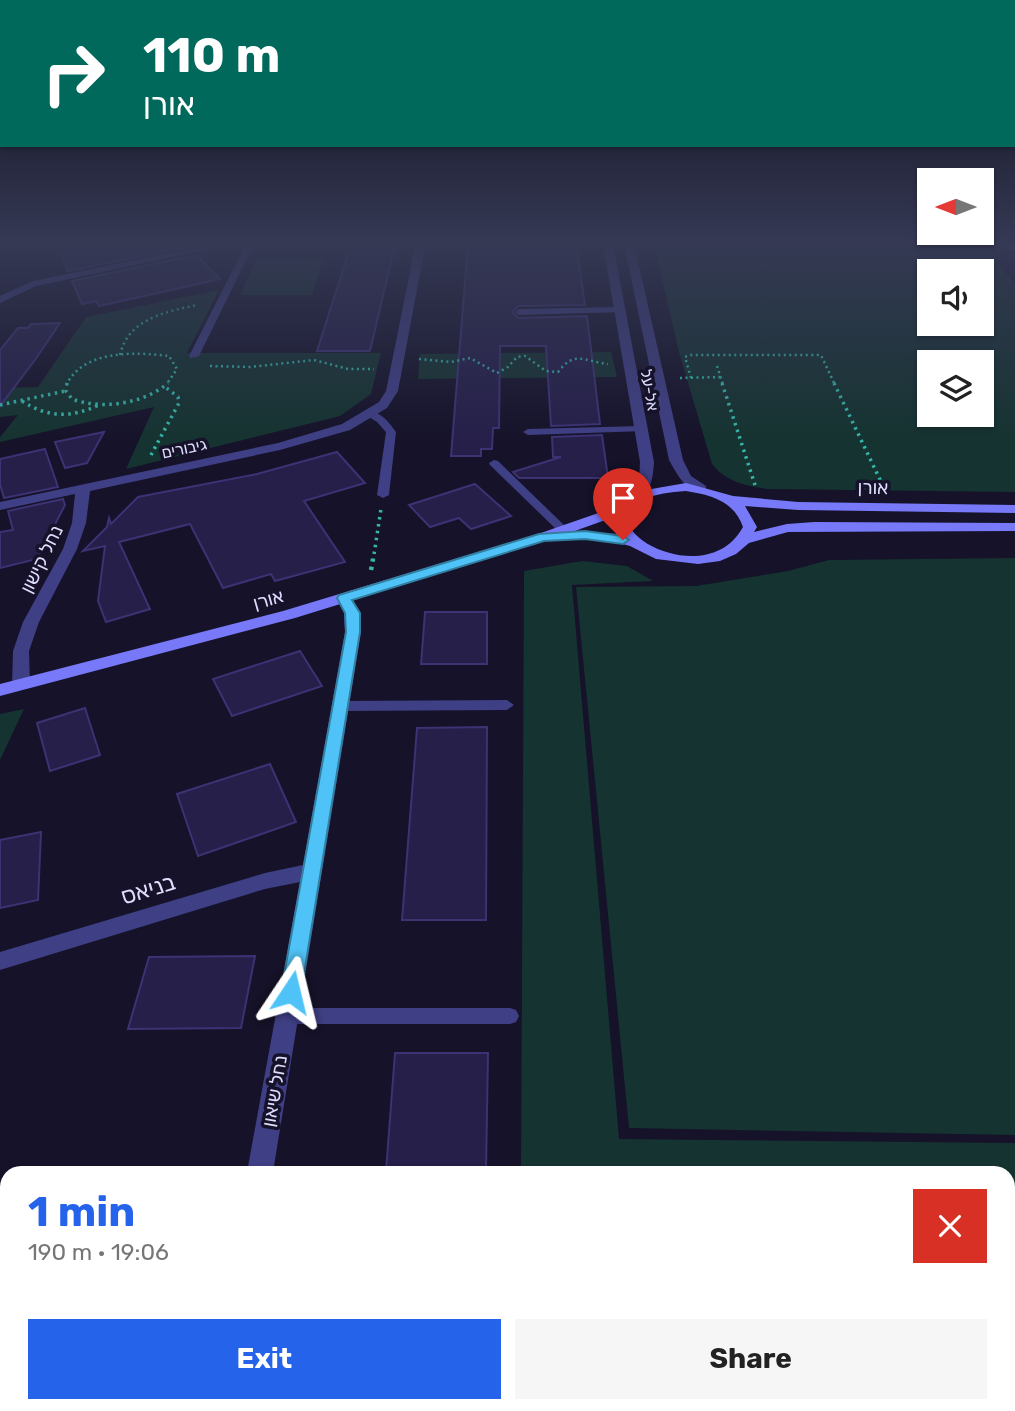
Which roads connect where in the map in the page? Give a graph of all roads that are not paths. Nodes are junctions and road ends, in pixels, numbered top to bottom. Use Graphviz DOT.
graph roads {
  1 [pos="217,310"];
  2 [pos="408,310"];
  3 [pos="619,310"];
  4 [pos="643,310"];
  5 [pos="519,312"];
  6 [pos="194,356"];
  7 [pos="370,414"];
  8 [pos="641,429"];
  9 [pos="528,432"];
  10 [pos="494,463"];
  11 [pos="83,488"];
  12 [pos="701,489"];
  13 [pos="383,495"];
  14 [pos="730,500"];
  15 [pos="629,501"];
  16 [pos="0,506"];
  17 [pos="1015,509"];
  18 [pos="1015,527"];
  19 [pos="563,530"];
  20 [pos="543,537"];
  21 [pos="746,540"];
  22 [pos="634,542"];
  23 [pos="344,598"];
  24 [pos="20,685"];
  25 [pos="0,690"];
  26 [pos="507,705"];
  27 [pos="340,706"];
  28 [pos="312,871"];
  29 [pos="0,961"];
  30 [pos="287,1016"];
  31 [pos="510,1016"];
  32 [pos="261,1166"];
  1 -- 6 [label="lane"];
  2 -- 7 [label="street, גיבורים"];
  3 -- 5 [label="lane"];
  3 -- 8 [label="street, אל-על"];
  4 -- 12 [label="street, אל-על"];
  7 -- 11 [label="street, גיבורים"];
  7 -- 13 [label="lane"];
  8 -- 9 [label="lane"];
  8 -- 15 [label="street, אל-על"];
  10 -- 19 [label="lane"];
  11 -- 16 [label="street, גיבורים"];
  11 -- 24 [label="street, נחל קישון"];
  12 -- 14 [label="street, אורן"];
  12 -- 15 [label="street, אורן"];
  14 -- 17 [label="street, אורן"];
  14 -- 21 [label="street"];
  15 -- 19 [label="street, אורן"];
  15 -- 22 [label="street"];
  18 -- 21 [label="street, אורן"];
  19 -- 20 [label="street, אורן"];
  20 -- 22 [label="street, אורן"];
  20 -- 23 [label="street, אורן"];
  21 -- 22 [label="street, אורן"];
  23 -- 24 [label="street, אורן"];
  23 -- 27 [label="street, נחל שיאון"];
  24 -- 25 [label="street, אורן"];
  26 -- 27 [label="lane"];
  27 -- 28 [label="street, נחל שיאון"];
  28 -- 29 [label="street, בניאס"];
  28 -- 30 [label="street, נחל שיאון"];
  30 -- 31 [label="lane"];
  30 -- 32 [label="street, נחל שיאון"];
}
